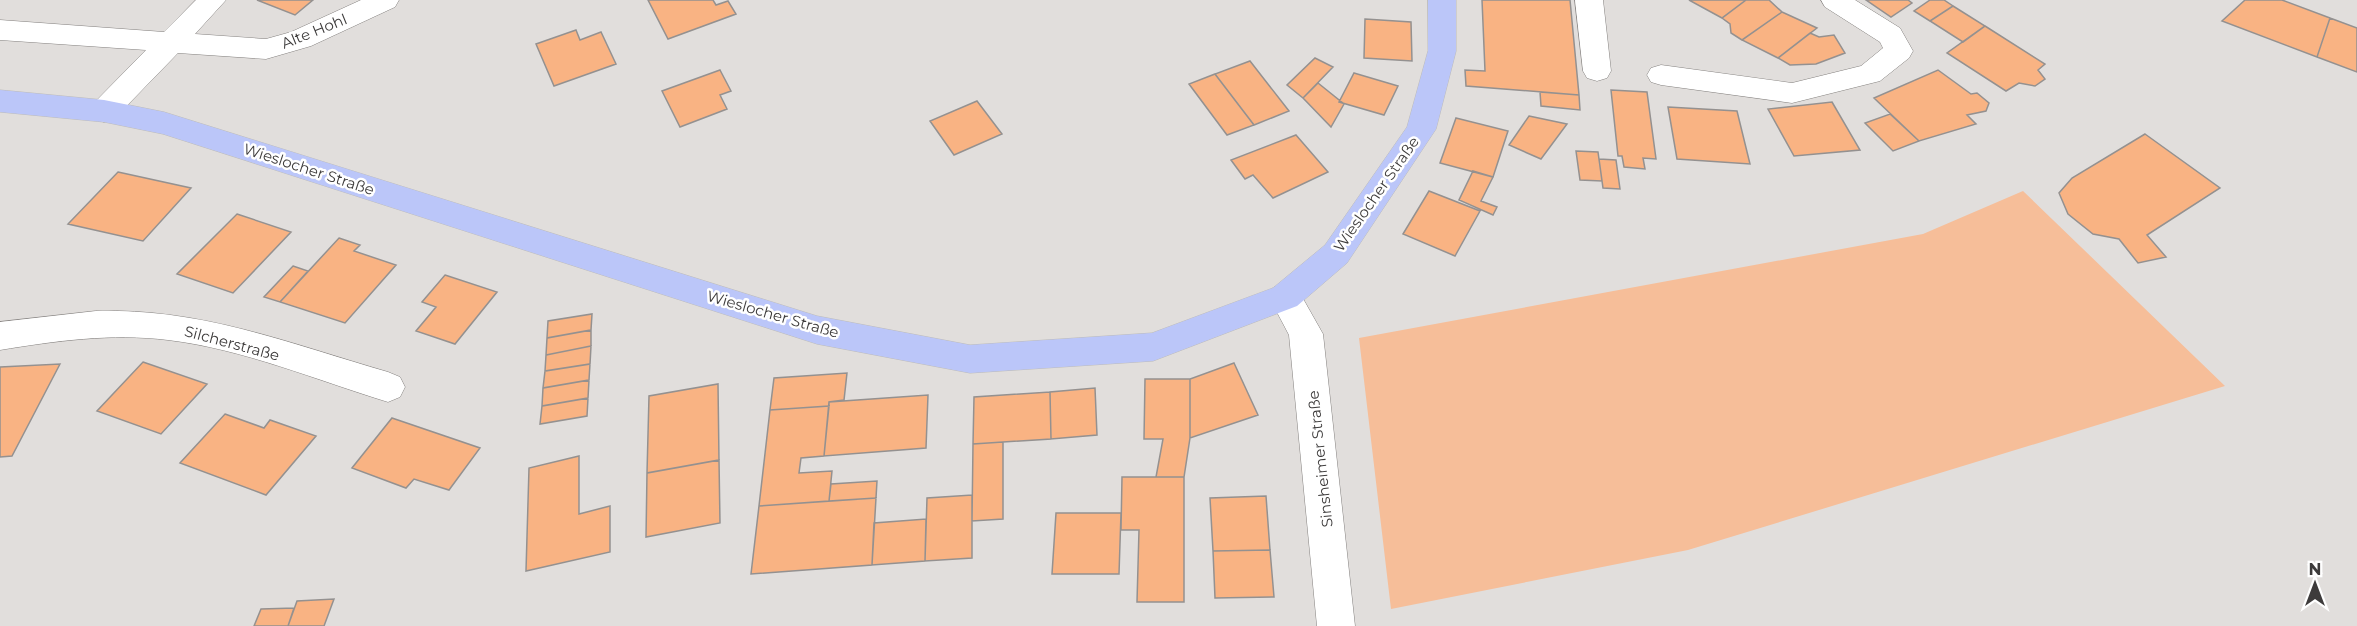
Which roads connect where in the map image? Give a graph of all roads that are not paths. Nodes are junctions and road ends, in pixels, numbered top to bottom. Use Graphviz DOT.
graph roads {
  1 [pos="212,0"];
  2 [pos="385,0"];
  3 [pos="1442,0"];
  4 [pos="1588,0"];
  5 [pos="1835,0"];
  6 [pos="0,30"];
  7 [pos="168,43"];
  8 [pos="1597,71"];
  9 [pos="1660,75"];
  10 [pos="0,101"];
  11 [pos="104,111"];
  12 [pos="1285,297"];
  13 [pos="0,336"];
  14 [pos="388,387"];
  15 [pos="1336,626"];
  1 -- 7 [label="street"];
  2 -- 7 [label="street, Alte Hohl"];
  3 -- 12 [label="main road, Wieslocher Straße"];
  4 -- 8 [label="street"];
  5 -- 9 [label="street"];
  6 -- 7 [label="street, Alte Hohl"];
  7 -- 11 [label="street"];
  10 -- 11 [label="main road, Wieslocher Straße"];
  11 -- 12 [label="main road, Wieslocher Straße"];
  12 -- 15 [label="street, Sinsheimer Straße"];
  13 -- 14 [label="street, Silcherstraße"];
}
